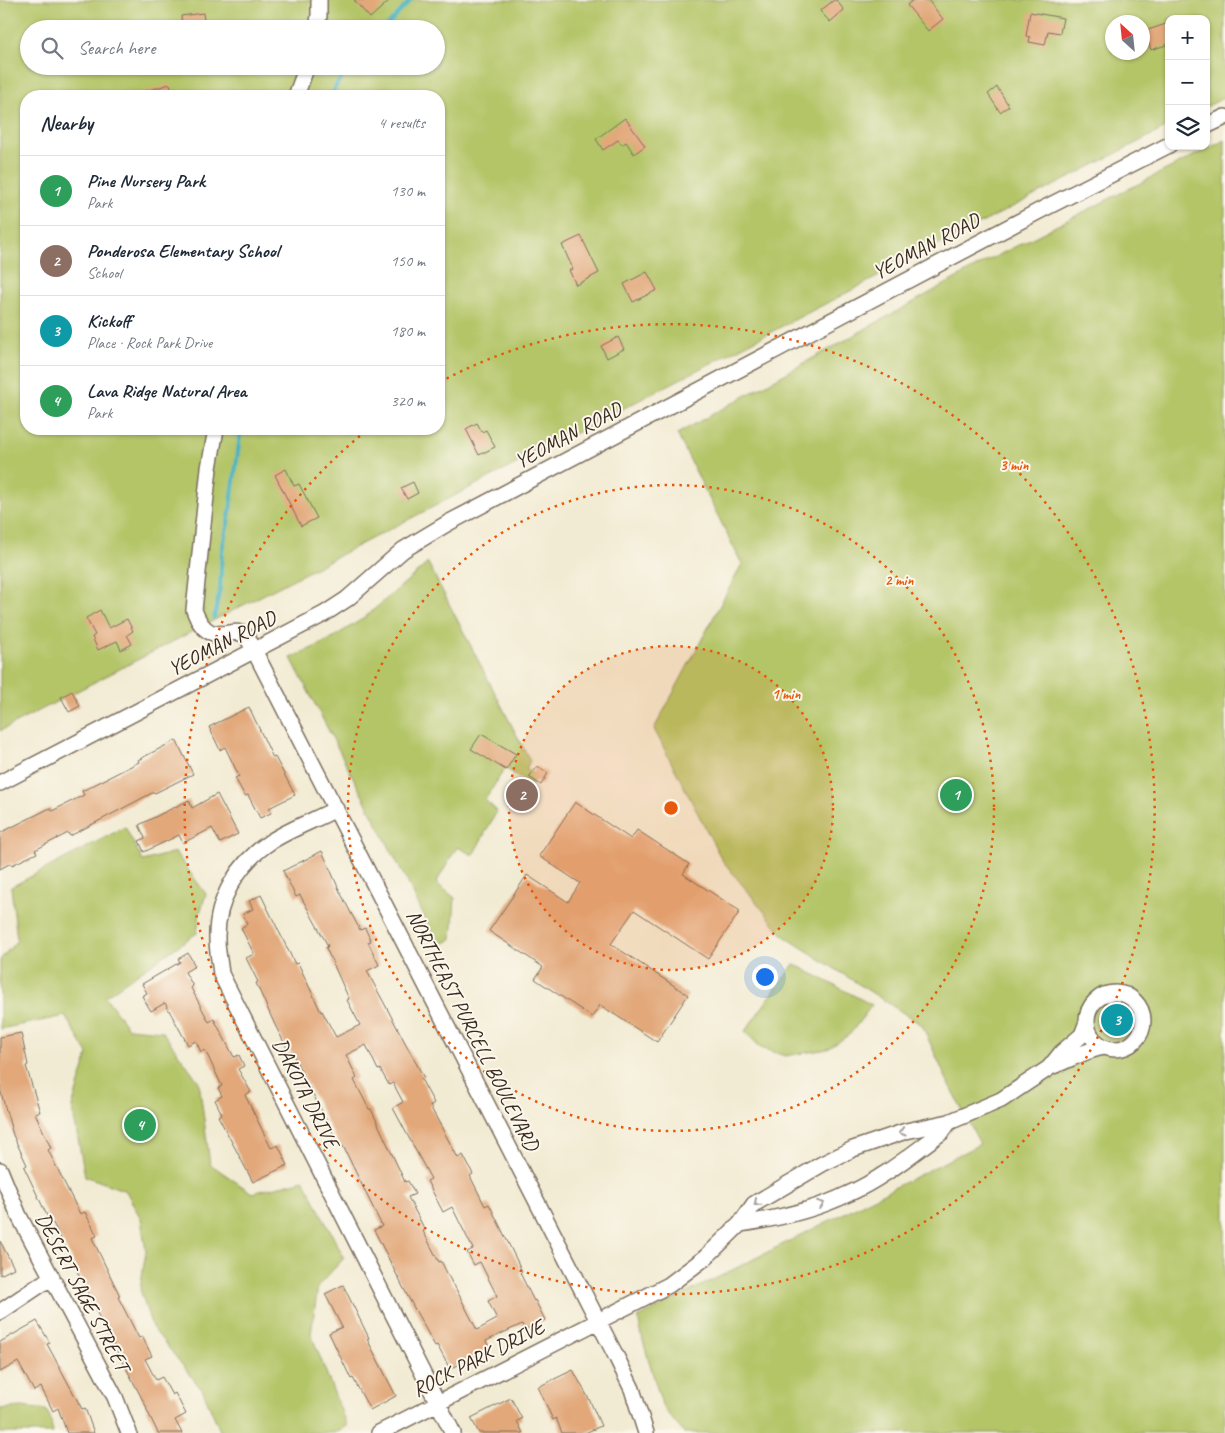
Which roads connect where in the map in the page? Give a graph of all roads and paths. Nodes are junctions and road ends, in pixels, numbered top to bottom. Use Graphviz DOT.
graph roads {
  1 [pos="319,0"];
  2 [pos="318,20"];
  3 [pos="303,75"];
  4 [pos="298,90"];
  5 [pos="1225,117"];
  6 [pos="1210,124"];
  7 [pos="1165,147"];
  8 [pos="215,435"];
  9 [pos="254,650"];
  10 [pos="0,782"];
  11 [pos="336,809"];
  12 [pos="1087,1022"];
  13 [pos="1104,1047"];
  14 [pos="1049,1068"];
  15 [pos="949,1122"];
  16 [pos="0,1170"];
  17 [pos="740,1224"];
  18 [pos="52,1277"];
  19 [pos="0,1312"];
  20 [pos="598,1320"];
  21 [pos="438,1402"];
  22 [pos="129,1433"];
  23 [pos="379,1433"];
  24 [pos="453,1433"];
  25 [pos="646,1433"];
  1 -- 2 [label="street"];
  3 -- 4 [label="street"];
  5 -- 6 [label="street"];
  7 -- 9 [label="street, YEOMAN ROAD"];
  8 -- 9 [label="street, NORTHEAST PURCELL BOULEVARD"];
  9 -- 10 [label="street, YEOMAN ROAD"];
  9 -- 11 [label="street, NORTHEAST PURCELL BOULEVARD"];
  11 -- 20 [label="street, NORTHEAST PURCELL BOULEVARD"];
  11 -- 21 [label="street, DAKOTA DRIVE"];
  12 -- 13 [label="street"];
  12 -- 13 [label="street"];
  12 -- 14 [label="street"];
  13 -- 14 [label="street"];
  14 -- 15 [label="street"];
  17 -- 15 [label="street, one-way"];
  15 -- 17 [label="street, ROCK PARK DRIVE, one-way"];
  16 -- 18 [label="street, DESERT SAGE STREET"];
  17 -- 20 [label="street, ROCK PARK DRIVE"];
  18 -- 19 [label="street"];
  18 -- 22 [label="street, DESERT SAGE STREET"];
  20 -- 21 [label="street, ROCK PARK DRIVE"];
  20 -- 25 [label="street, NORTHEAST PURCELL BOULEVARD"];
  21 -- 23 [label="street, ROCK PARK DRIVE"];
  21 -- 24 [label="street, DAKOTA DRIVE"];
}
